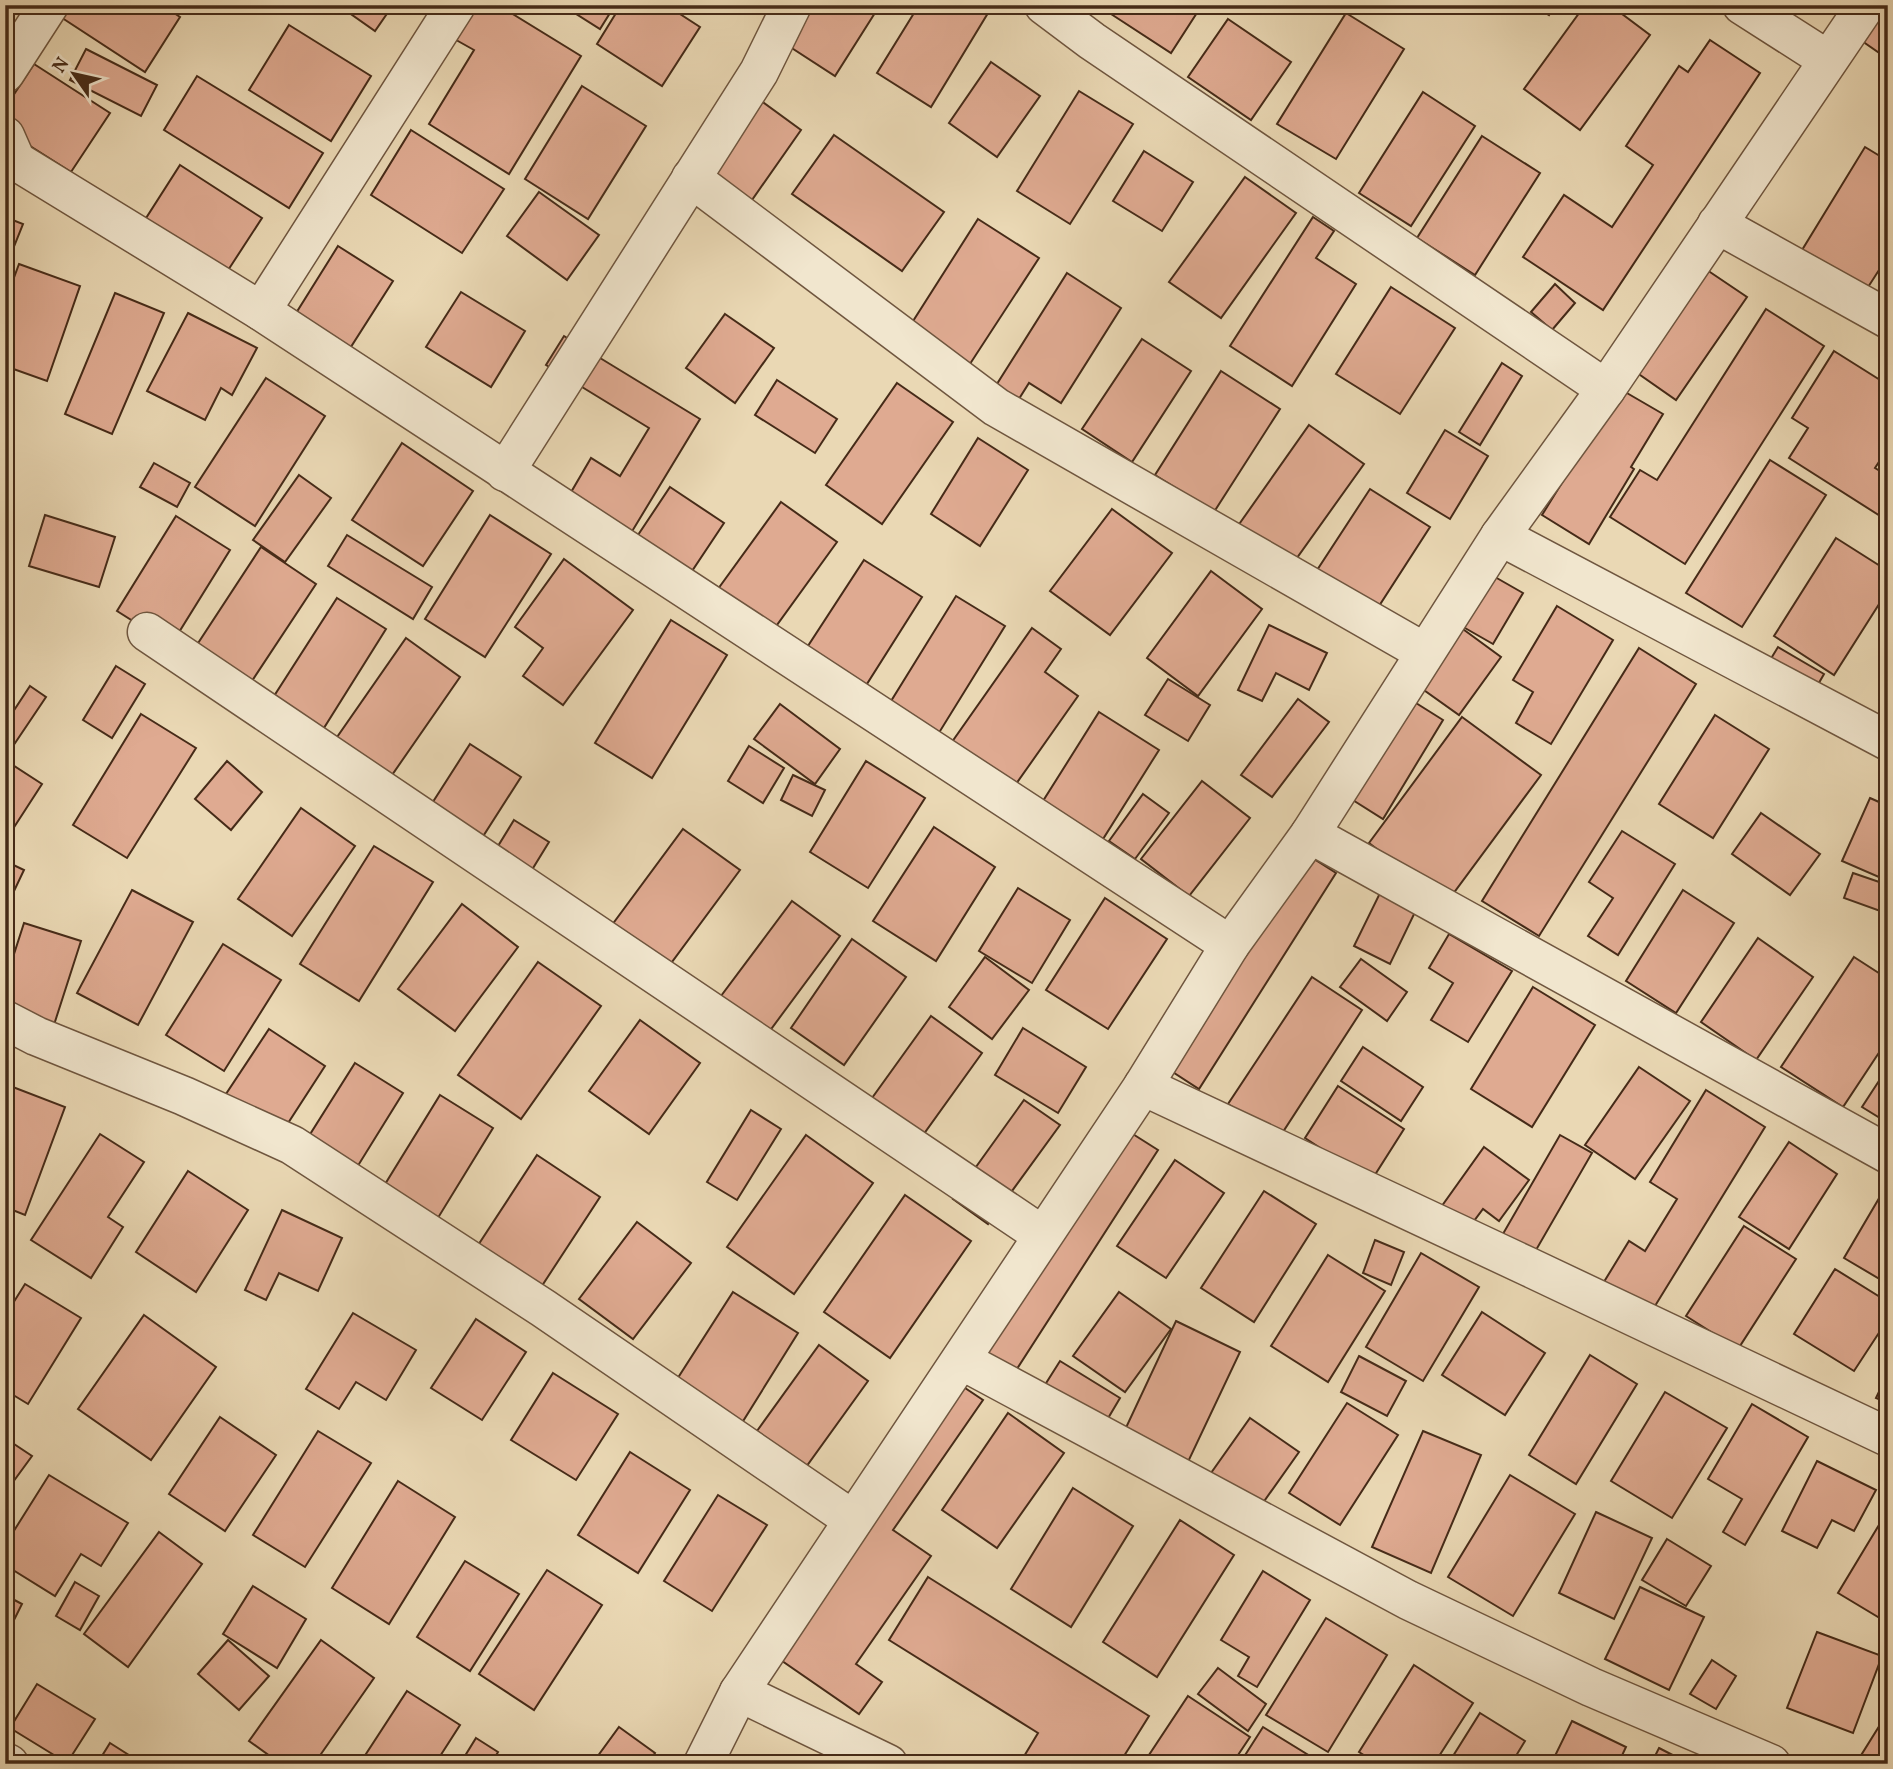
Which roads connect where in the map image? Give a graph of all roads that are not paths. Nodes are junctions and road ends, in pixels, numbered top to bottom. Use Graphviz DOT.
graph roads {
  1 [pos="49,5"];
  2 [pos="456,5"];
  3 [pos="792,5"];
  4 [pos="1044,5"];
  5 [pos="1742,5"];
  6 [pos="1867,5"];
  7 [pos="1828,61"];
  8 [pos="5,73"];
  9 [pos="5,136"];
  10 [pos="691,178"];
  11 [pos="1717,224"];
  12 [pos="261,311"];
  13 [pos="1888,319"];
  14 [pos="1606,389"];
  15 [pos="505,472"];
  16 [pos="1500,536"];
  17 [pos="147,632"];
  18 [pos="1424,652"];
  19 [pos="1888,741"];
  20 [pos="1310,834"];
  21 [pos="1230,945"];
  22 [pos="5,1020"];
  23 [pos="1143,1086"];
  24 [pos="1888,1154"];
  25 [pos="1042,1235"];
  26 [pos="961,1360"];
  27 [pos="1888,1437"];
  28 [pos="853,1520"];
  29 [pos="739,1692"];
  30 [pos="703,1764"];
  31 [pos="888,1764"];
  32 [pos="1771,1764"];
  1 -- 8 [label="street"];
  2 -- 12 [label="street"];
  3 -- 10 [label="street"];
  4 -- 14 [label="street"];
  5 -- 7 [label="street"];
  6 -- 7 [label="street"];
  7 -- 11 [label="street"];
  9 -- 12 [label="street"];
  10 -- 15 [label="street"];
  10 -- 18 [label="street"];
  11 -- 13 [label="street"];
  11 -- 14 [label="street"];
  12 -- 15 [label="street"];
  14 -- 16 [label="street"];
  15 -- 21 [label="street"];
  16 -- 18 [label="street"];
  16 -- 19 [label="street"];
  17 -- 25 [label="street"];
  18 -- 20 [label="street"];
  20 -- 21 [label="street"];
  20 -- 24 [label="street"];
  21 -- 23 [label="street"];
  22 -- 28 [label="street"];
  23 -- 25 [label="street"];
  23 -- 27 [label="street"];
  25 -- 26 [label="street"];
  26 -- 28 [label="street"];
  26 -- 32 [label="street"];
  28 -- 29 [label="street"];
  29 -- 30 [label="street"];
  29 -- 31 [label="street"];
}
